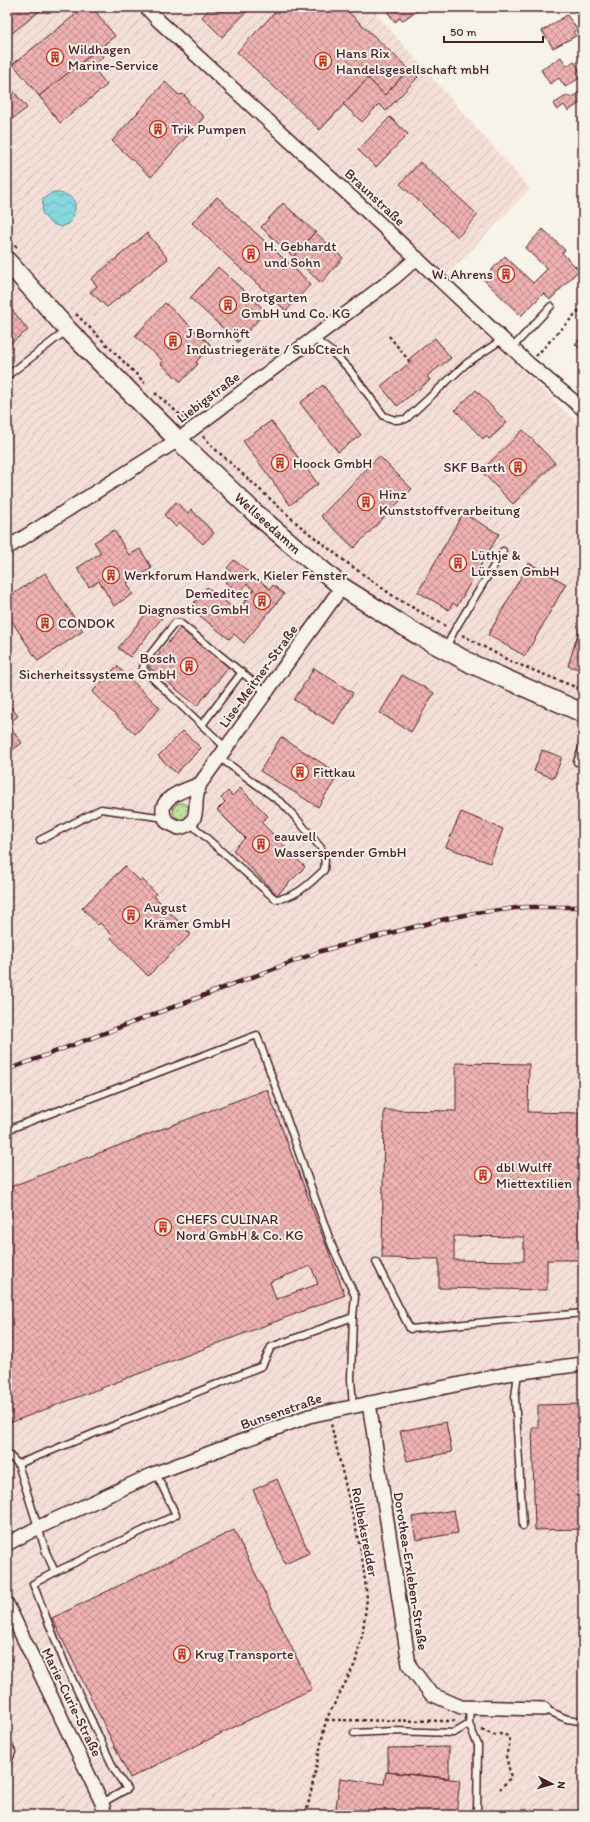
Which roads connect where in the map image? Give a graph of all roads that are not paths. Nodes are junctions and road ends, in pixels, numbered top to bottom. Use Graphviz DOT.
graph roads {
  1 [pos="146,7"];
  2 [pos="581,7"];
  3 [pos="583,10"];
  4 [pos="15,257"];
  5 [pos="417,258"];
  6 [pos="551,306"];
  7 [pos="68,330"];
  8 [pos="313,338"];
  9 [pos="508,343"];
  10 [pos="7,376"];
  11 [pos="583,409"];
  12 [pos="178,440"];
  13 [pos="7,548"];
  14 [pos="503,552"];
  15 [pos="342,587"];
  16 [pos="445,650"];
  17 [pos="242,672"];
  18 [pos="266,692"];
  19 [pos="583,713"];
  20 [pos="202,725"];
  21 [pos="583,746"];
  22 [pos="223,752"];
  23 [pos="577,762"];
  24 [pos="200,784"];
  25 [pos="165,818"];
  26 [pos="191,824"];
  27 [pos="40,840"];
  28 [pos="7,1130"];
  29 [pos="376,1262"];
  30 [pos="583,1313"];
  31 [pos="353,1317"];
  32 [pos="583,1364"];
  33 [pos="518,1372"];
  34 [pos="369,1403"];
  35 [pos="353,1406"];
  36 [pos="7,1453"];
  37 [pos="18,1464"];
  38 [pos="156,1473"];
  39 [pos="523,1526"];
  40 [pos="39,1527"];
  41 [pos="7,1544"];
  42 [pos="55,1572"];
  43 [pos="7,1604"];
  44 [pos="466,1707"];
  45 [pos="544,1709"];
  46 [pos="468,1724"];
  47 [pos="583,1726"];
  48 [pos="354,1733"];
  49 [pos="7,1741"];
  50 [pos="7,1765"];
  51 [pos="104,1809"];
  52 [pos="477,1815"];
  1 -- 5 [label="street, Braunstraße"];
  2 -- 3 [label="street"];
  4 -- 7 [label="main road, Wellseedamm"];
  5 -- 8 [label="street, Liebigstraße"];
  5 -- 9 [label="street, Braunstraße"];
  6 -- 9 [label="lane"];
  7 -- 10 [label="lane"];
  7 -- 12 [label="main road, Wellseedamm"];
  8 -- 9 [label="lane"];
  8 -- 12 [label="street, Liebigstraße"];
  9 -- 11 [label="street, Braunstraße"];
  12 -- 13 [label="street, Liebigstraße"];
  12 -- 15 [label="main road, Wellseedamm"];
  14 -- 16 [label="lane"];
  15 -- 16 [label="main road, Wellseedamm"];
  15 -- 18 [label="street, Lise-Meitner-Straße"];
  16 -- 19 [label="main road, Wellseedamm"];
  17 -- 18 [label="lane"];
  17 -- 20 [label="lane"];
  17 -- 20 [label="lane"];
  18 -- 22 [label="street, Lise-Meitner-Straße"];
  20 -- 22 [label="lane"];
  21 -- 23 [label="lane"];
  22 -- 24 [label="street, Lise-Meitner-Straße"];
  22 -- 26 [label="lane"];
  24 -- 25 [label="street"];
  24 -- 26 [label="street, Lise-Meitner-Straße"];
  25 -- 26 [label="street"];
  25 -- 27 [label="lane"];
  28 -- 31 [label="lane"];
  29 -- 30 [label="lane"];
  31 -- 35 [label="lane"];
  31 -- 37 [label="lane"];
  32 -- 33 [label="street, Bunsenstraße"];
  33 -- 34 [label="street, Bunsenstraße"];
  33 -- 39 [label="lane"];
  34 -- 35 [label="street, Bunsenstraße"];
  34 -- 44 [label="street, Dorothea-Erxleben-Straße"];
  35 -- 38 [label="street, Bunsenstraße"];
  36 -- 37 [label="lane"];
  37 -- 40 [label="lane"];
  38 -- 40 [label="street, Bunsenstraße"];
  38 -- 42 [label="lane"];
  40 -- 41 [label="street, Bunsenstraße"];
  40 -- 42 [label="lane"];
  42 -- 51 [label="lane"];
  43 -- 51 [label="street, Marie-Curie-Straße"];
  44 -- 45 [label="street, Dorothea-Erxleben-Straße"];
  44 -- 46 [label="lane"];
  45 -- 47 [label="lane"];
  46 -- 48 [label="lane"];
  46 -- 52 [label="lane"];
  49 -- 50 [label="lane"];
}
